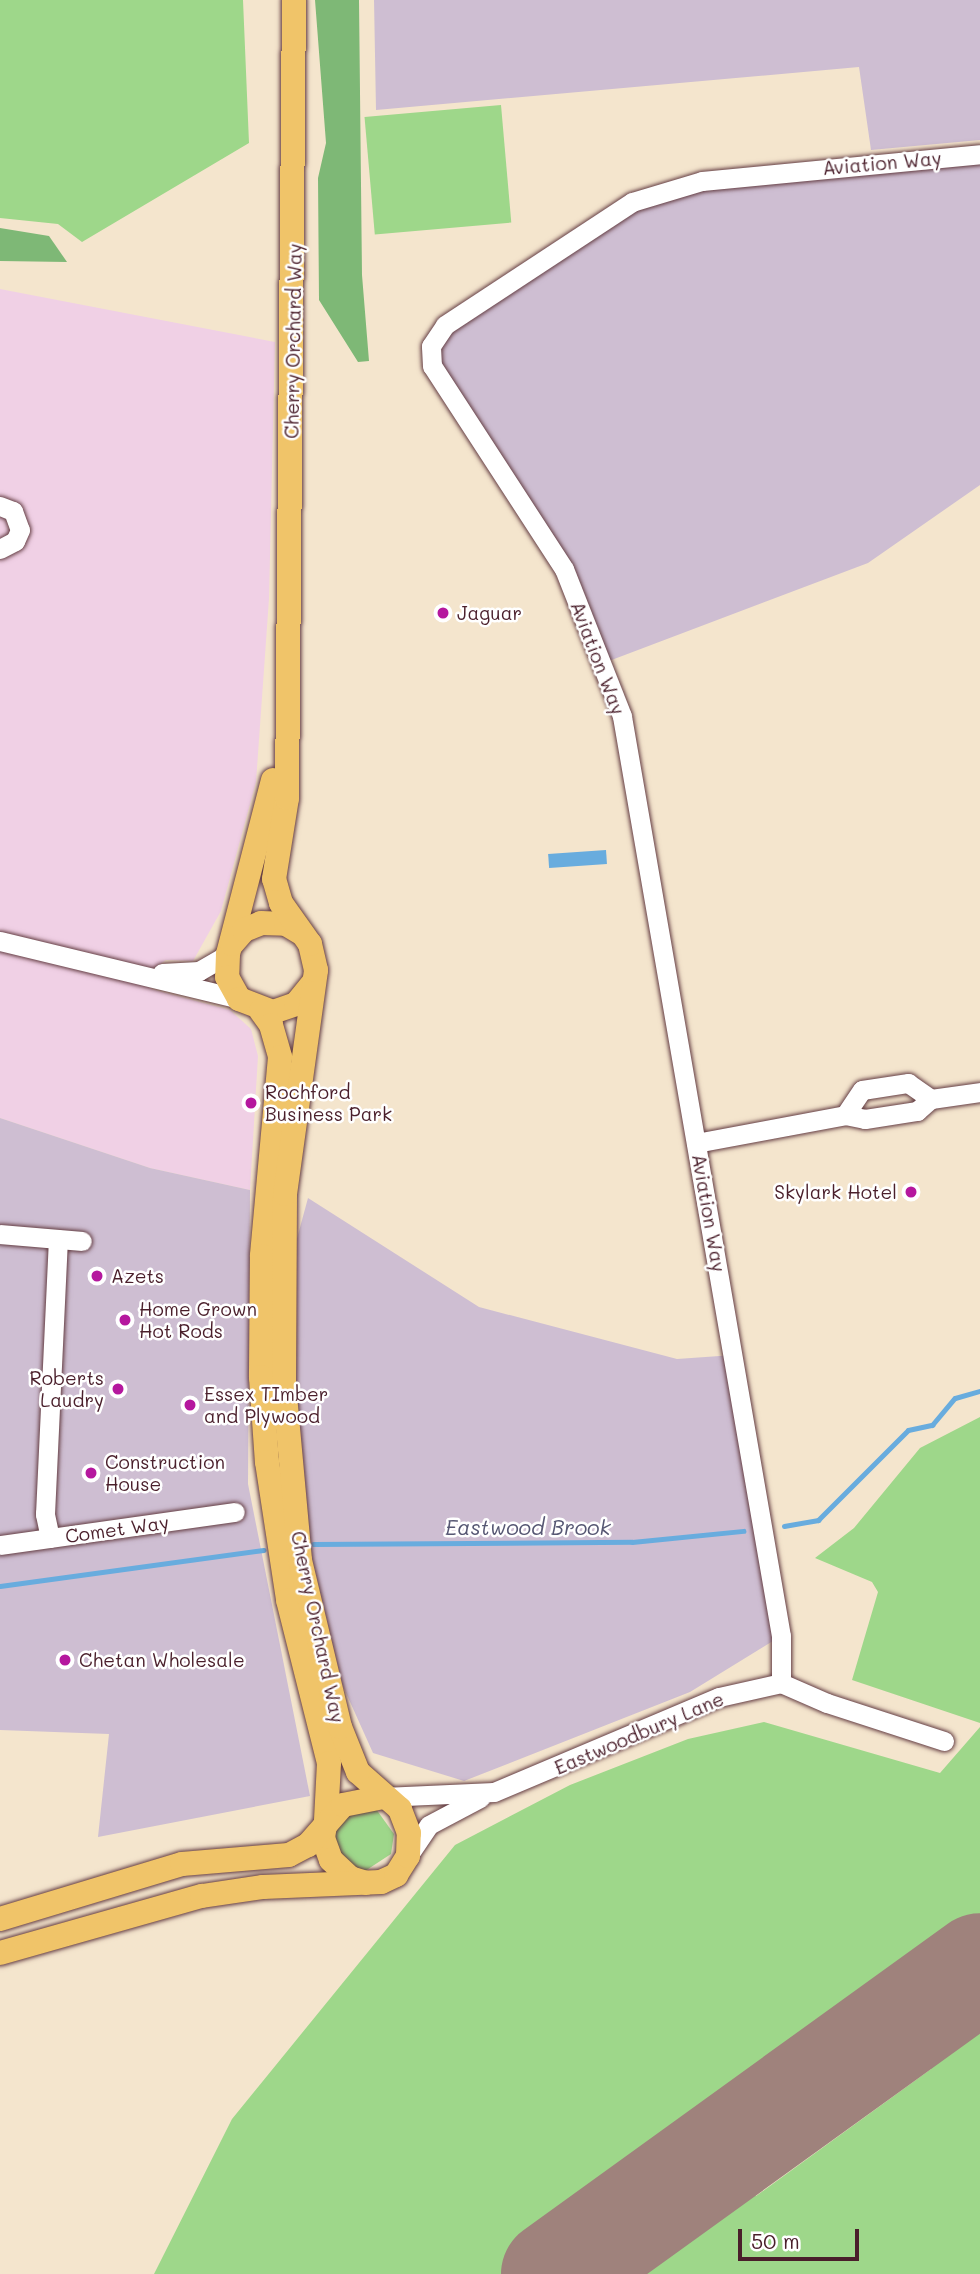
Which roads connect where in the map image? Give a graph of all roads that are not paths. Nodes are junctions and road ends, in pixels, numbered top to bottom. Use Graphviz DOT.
graph roads {
  1 [pos="294,0"];
  2 [pos="980,154"];
  3 [pos="0,506"];
  4 [pos="0,549"];
  5 [pos="285,682"];
  6 [pos="303,934"];
  7 [pos="0,941"];
  8 [pos="230,949"];
  9 [pos="144,975"];
  10 [pos="313,982"];
  11 [pos="239,999"];
  12 [pos="261,1010"];
  13 [pos="980,1092"];
  14 [pos="931,1099"];
  15 [pos="845,1115"];
  16 [pos="696,1143"];
  17 [pos="0,1234"];
  18 [pos="58,1239"];
  19 [pos="82,1241"];
  20 [pos="235,1512"];
  21 [pos="50,1538"];
  22 [pos="0,1545"];
  23 [pos="781,1683"];
  24 [pos="944,1741"];
  25 [pos="494,1792"];
  26 [pos="383,1797"];
  27 [pos="325,1823"];
  28 [pos="408,1856"];
  29 [pos="373,1884"];
  30 [pos="0,1919"];
  31 [pos="0,1952"];
  1 -- 5 [label="main road, Cherry Orchard Way"];
  2 -- 16 [label="street, Aviation Way"];
  3 -- 4 [label="street"];
  5 -- 6 [label="main road, Cherry Orchard Way"];
  5 -- 8 [label="main road, Cherry Orchard Way"];
  6 -- 8 [label="main road"];
  6 -- 10 [label="main road, Cherry Orchard Way"];
  7 -- 9 [label="street"];
  8 -- 9 [label="street"];
  8 -- 11 [label="main road, Cherry Orchard Way"];
  9 -- 11 [label="street"];
  10 -- 12 [label="main road"];
  10 -- 26 [label="main road, Cherry Orchard Way"];
  11 -- 12 [label="main road"];
  12 -- 27 [label="main road, Cherry Orchard Way"];
  13 -- 14 [label="street"];
  14 -- 15 [label="street"];
  14 -- 15 [label="street"];
  15 -- 16 [label="street"];
  16 -- 23 [label="street, Aviation Way"];
  17 -- 18 [label="street"];
  18 -- 19 [label="street"];
  18 -- 21 [label="street"];
  20 -- 21 [label="street, Comet Way"];
  21 -- 22 [label="street, Comet Way"];
  23 -- 24 [label="street"];
  23 -- 25 [label="street, Eastwoodbury Lane"];
  25 -- 26 [label="street, Eastwoodbury Lane"];
  25 -- 28 [label="street, Eastwoodbury Lane"];
  26 -- 27 [label="main road, Eastwoodbury Lane"];
  26 -- 28 [label="main road"];
  27 -- 29 [label="main road"];
  27 -- 30 [label="main road, Eastwoodbury Lane"];
  28 -- 29 [label="main road, Eastwoodbury Lane"];
  29 -- 31 [label="main road"];
}
